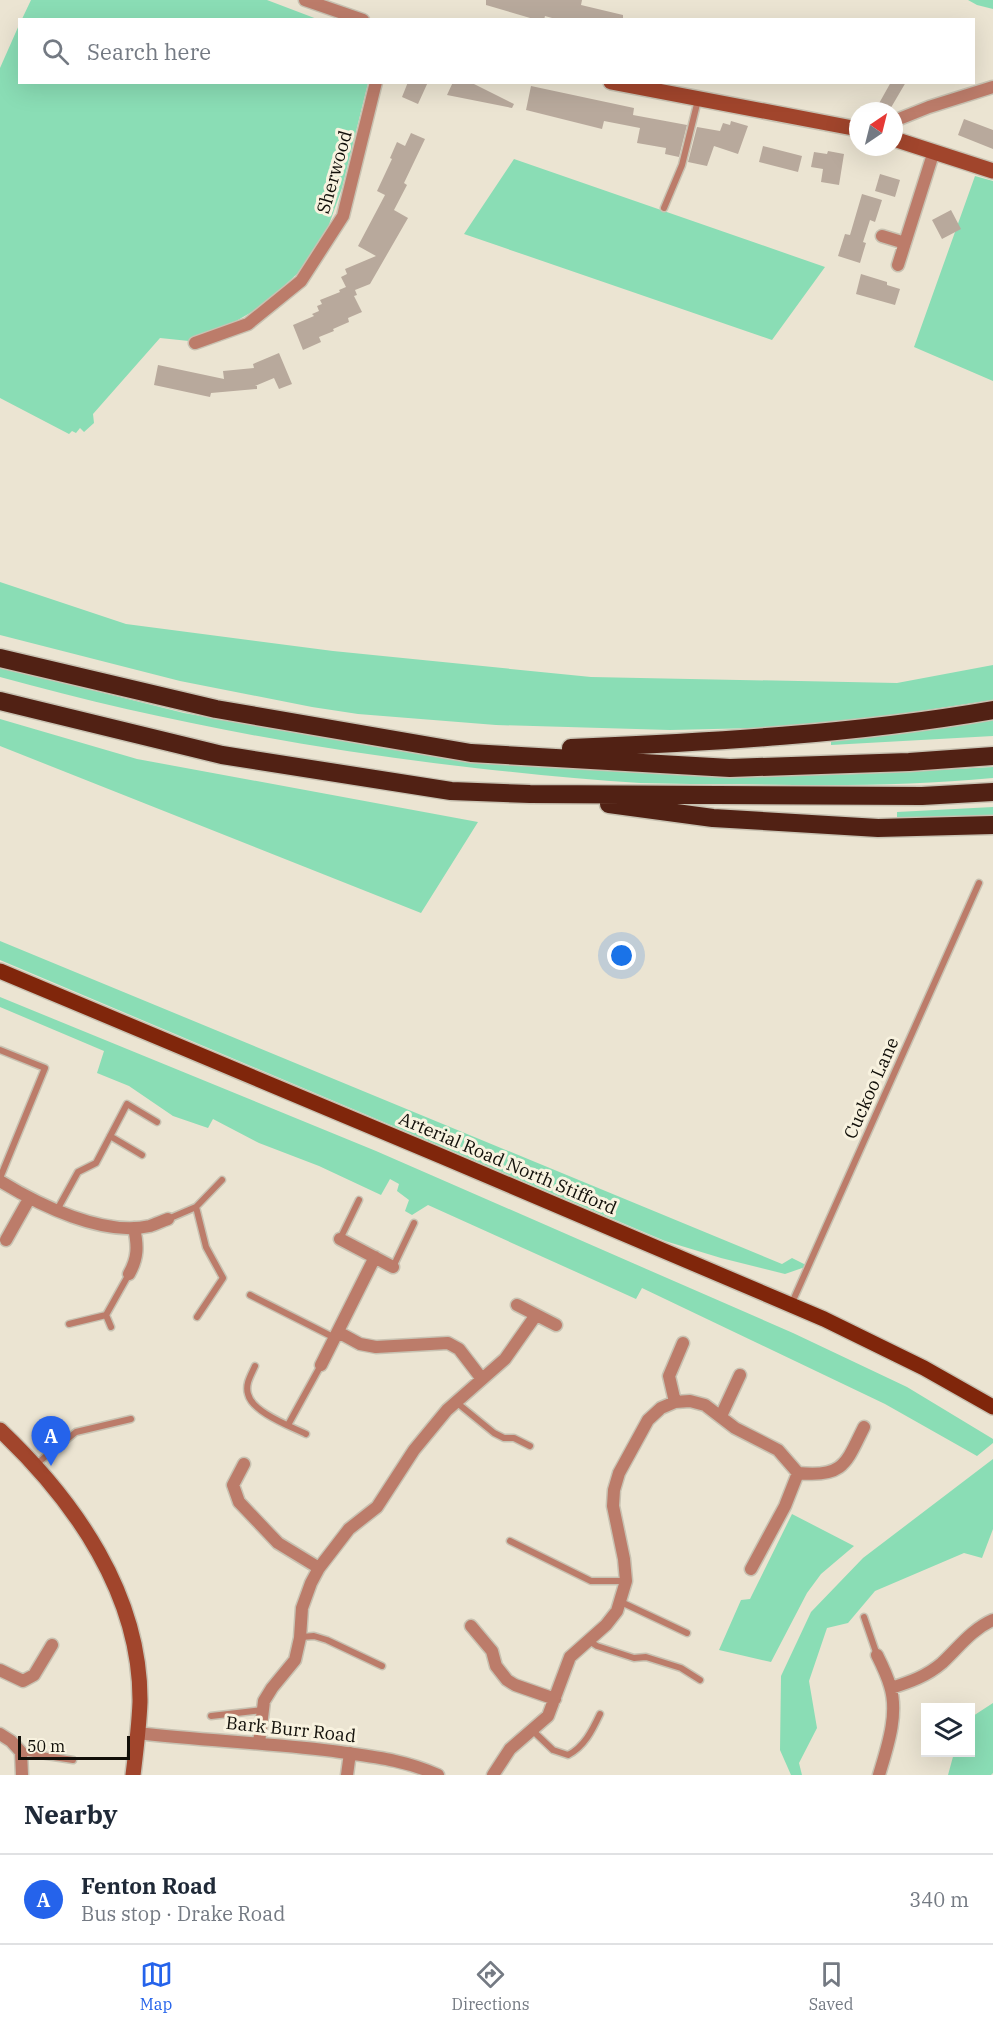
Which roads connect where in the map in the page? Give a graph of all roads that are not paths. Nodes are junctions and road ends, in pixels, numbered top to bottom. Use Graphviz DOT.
graph roads {
  1 [pos="305,0"];
  2 [pos="357,18"];
  3 [pos="376,84"];
  4 [pos="621,84"];
  5 [pos="993,87"];
  6 [pos="698,100"];
  7 [pos="903,117"];
  8 [pos="849,127"];
  9 [pos="903,142"];
  10 [pos="934,152"];
  11 [pos="993,171"];
  12 [pos="664,208"];
  13 [pos="882,236"];
  14 [pos="905,243"];
  15 [pos="898,265"];
  16 [pos="195,343"];
  17 [pos="0,658"];
  18 [pos="0,701"];
  19 [pos="993,710"];
  20 [pos="471,753"];
  21 [pos="993,756"];
  22 [pos="993,792"];
  23 [pos="530,794"];
  24 [pos="993,825"];
  25 [pos="979,883"];
  26 [pos="0,971"];
  27 [pos="0,1050"];
  28 [pos="158,1122"];
  29 [pos="110,1136"];
  30 [pos="142,1155"];
  31 [pos="0,1180"];
  32 [pos="222,1180"];
  33 [pos="29,1199"];
  34 [pos="359,1200"];
  35 [pos="196,1207"];
  36 [pos="56,1210"];
  37 [pos="168,1219"];
  38 [pos="414,1223"];
  39 [pos="134,1228"];
  40 [pos="340,1239"];
  41 [pos="3,1243"];
  42 [pos="375,1257"];
  43 [pos="393,1267"];
  44 [pos="129,1274"];
  45 [pos="250,1295"];
  46 [pos="517,1305"];
  47 [pos="791,1305"];
  48 [pos="106,1315"];
  49 [pos="536,1315"];
  50 [pos="197,1317"];
  51 [pos="69,1324"];
  52 [pos="556,1325"];
  53 [pos="111,1327"];
  54 [pos="336,1335"];
  55 [pos="683,1343"];
  56 [pos="321,1365"];
  57 [pos="255,1366"];
  58 [pos="740,1375"];
  59 [pos="482,1379"];
  60 [pos="455,1402"];
  61 [pos="675,1402"];
  62 [pos="993,1407"];
  63 [pos="721,1416"];
  64 [pos="131,1419"];
  65 [pos="288,1425"];
  66 [pos="864,1427"];
  67 [pos="0,1430"];
  68 [pos="306,1434"];
  69 [pos="530,1446"];
  70 [pos="244,1464"];
  71 [pos="34,1466"];
  72 [pos="798,1473"];
  73 [pos="510,1541"];
  74 [pos="319,1568"];
  75 [pos="752,1569"];
  76 [pos="626,1581"];
  77 [pos="621,1602"];
  78 [pos="864,1617"];
  79 [pos="993,1620"];
  80 [pos="471,1626"];
  81 [pos="687,1633"];
  82 [pos="300,1638"];
  83 [pos="589,1641"];
  84 [pos="52,1645"];
  85 [pos="877,1655"];
  86 [pos="382,1666"];
  87 [pos="0,1670"];
  88 [pos="700,1680"];
  89 [pos="891,1688"];
  90 [pos="555,1699"];
  91 [pos="262,1710"];
  92 [pos="600,1714"];
  93 [pos="211,1716"];
  94 [pos="532,1730"];
  95 [pos="138,1733"];
  96 [pos="0,1734"];
  97 [pos="259,1743"];
  98 [pos="21,1752"];
  99 [pos="350,1753"];
  100 [pos="73,1760"];
  101 [pos="22,1775"];
  102 [pos="133,1775"];
  103 [pos="347,1775"];
  104 [pos="438,1775"];
  105 [pos="493,1775"];
  106 [pos="879,1775"];
  1 -- 2 [label="street"];
  3 -- 16 [label="street, Sherwood"];
  4 -- 6 [label="street"];
  5 -- 7 [label="street"];
  6 -- 8 [label="street"];
  6 -- 12 [label="lane"];
  9 -- 10 [label="street"];
  10 -- 11 [label="street"];
  10 -- 14 [label="street"];
  13 -- 14 [label="street"];
  14 -- 15 [label="street"];
  17 -- 20 [label="highway"];
  18 -- 23 [label="highway"];
  19 -- 20 [label="highway"];
  20 -- 21 [label="highway"];
  22 -- 23 [label="highway"];
  23 -- 24 [label="highway"];
  25 -- 47 [label="lane, Cuckoo Lane"];
  26 -- 47 [label="main road, Arterial Road North Stifford"];
  27 -- 31 [label="lane"];
  28 -- 29 [label="lane"];
  29 -- 30 [label="lane"];
  29 -- 36 [label="lane"];
  31 -- 33 [label="street"];
  32 -- 35 [label="lane"];
  33 -- 36 [label="street"];
  33 -- 41 [label="street"];
  34 -- 40 [label="lane"];
  35 -- 37 [label="lane"];
  35 -- 50 [label="lane"];
  36 -- 39 [label="street"];
  37 -- 39 [label="street"];
  38 -- 43 [label="lane"];
  39 -- 44 [label="street"];
  40 -- 42 [label="street"];
  42 -- 43 [label="street"];
  42 -- 54 [label="street"];
  44 -- 48 [label="lane"];
  45 -- 54 [label="lane"];
  46 -- 49 [label="street"];
  47 -- 62 [label="main road, Arterial Road North Stifford"];
  48 -- 51 [label="lane"];
  48 -- 53 [label="lane"];
  49 -- 52 [label="street"];
  49 -- 59 [label="street"];
  54 -- 56 [label="street"];
  54 -- 59 [label="street"];
  55 -- 61 [label="street"];
  56 -- 65 [label="lane"];
  57 -- 65 [label="lane"];
  58 -- 63 [label="street"];
  59 -- 60 [label="street"];
  60 -- 69 [label="lane"];
  60 -- 74 [label="street"];
  61 -- 63 [label="street"];
  61 -- 76 [label="street"];
  63 -- 72 [label="street"];
  64 -- 71 [label="lane"];
  65 -- 68 [label="lane"];
  66 -- 72 [label="street"];
  67 -- 71 [label="street"];
  70 -- 74 [label="street"];
  71 -- 95 [label="street"];
  72 -- 75 [label="street"];
  73 -- 76 [label="lane"];
  74 -- 82 [label="street"];
  76 -- 77 [label="street"];
  77 -- 81 [label="lane"];
  77 -- 83 [label="street"];
  78 -- 85 [label="lane"];
  79 -- 89 [label="street"];
  80 -- 90 [label="street"];
  82 -- 86 [label="lane"];
  82 -- 91 [label="street"];
  83 -- 88 [label="lane"];
  83 -- 90 [label="street"];
  84 -- 87 [label="street"];
  85 -- 89 [label="street"];
  89 -- 106 [label="street"];
  90 -- 94 [label="street"];
  91 -- 93 [label="lane"];
  91 -- 97 [label="street"];
  92 -- 94 [label="lane"];
  94 -- 105 [label="street"];
  95 -- 97 [label="street, Bark Burr Road"];
  95 -- 102 [label="street"];
  96 -- 98 [label="street"];
  97 -- 99 [label="street, Bark Burr Road"];
  98 -- 100 [label="lane"];
  98 -- 101 [label="street"];
  99 -- 103 [label="street"];
  99 -- 104 [label="street, Bark Burr Road"];
}
